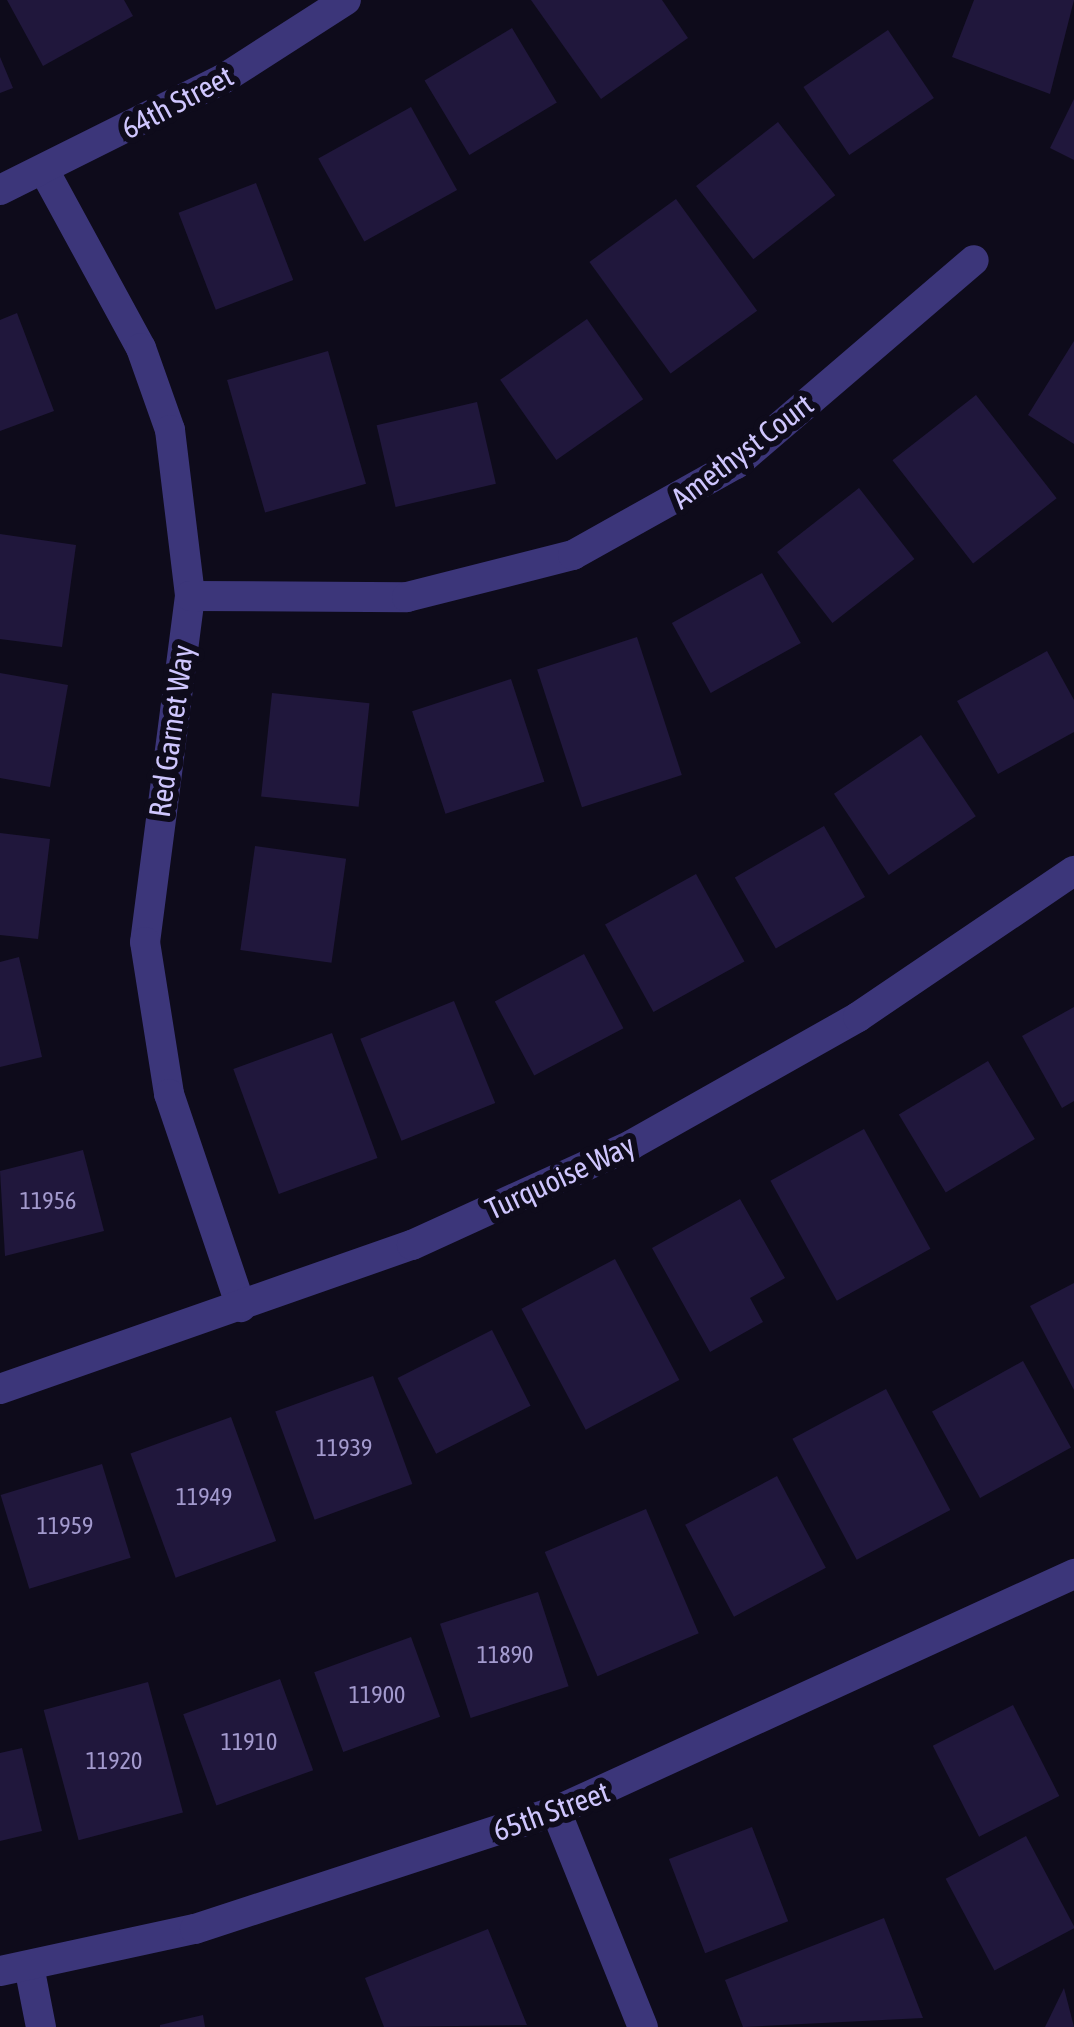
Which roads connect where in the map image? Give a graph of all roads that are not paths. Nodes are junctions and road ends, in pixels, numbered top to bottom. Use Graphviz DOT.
graph roads {
  1 [pos="346,0"];
  2 [pos="45,172"];
  3 [pos="0,190"];
  4 [pos="974,260"];
  5 [pos="190,596"];
  6 [pos="1074,872"];
  7 [pos="241,1307"];
  8 [pos="0,1389"];
  9 [pos="1071,1583"];
  10 [pos="556,1811"];
  11 [pos="15,1969"];
  12 [pos="41,2027"];
  13 [pos="644,2027"];
  1 -- 2 [label="street, 64th Street"];
  2 -- 3 [label="street, 64th Street"];
  2 -- 5 [label="street, Red Garnet Way"];
  4 -- 5 [label="street, Amethyst Court"];
  5 -- 7 [label="street, Red Garnet Way"];
  6 -- 7 [label="street, Turquoise Way"];
  7 -- 8 [label="street, Turquoise Way"];
  9 -- 10 [label="street, 65th Street"];
  10 -- 11 [label="street, 65th Street"];
  10 -- 13 [label="street"];
  11 -- 12 [label="street"];
}
